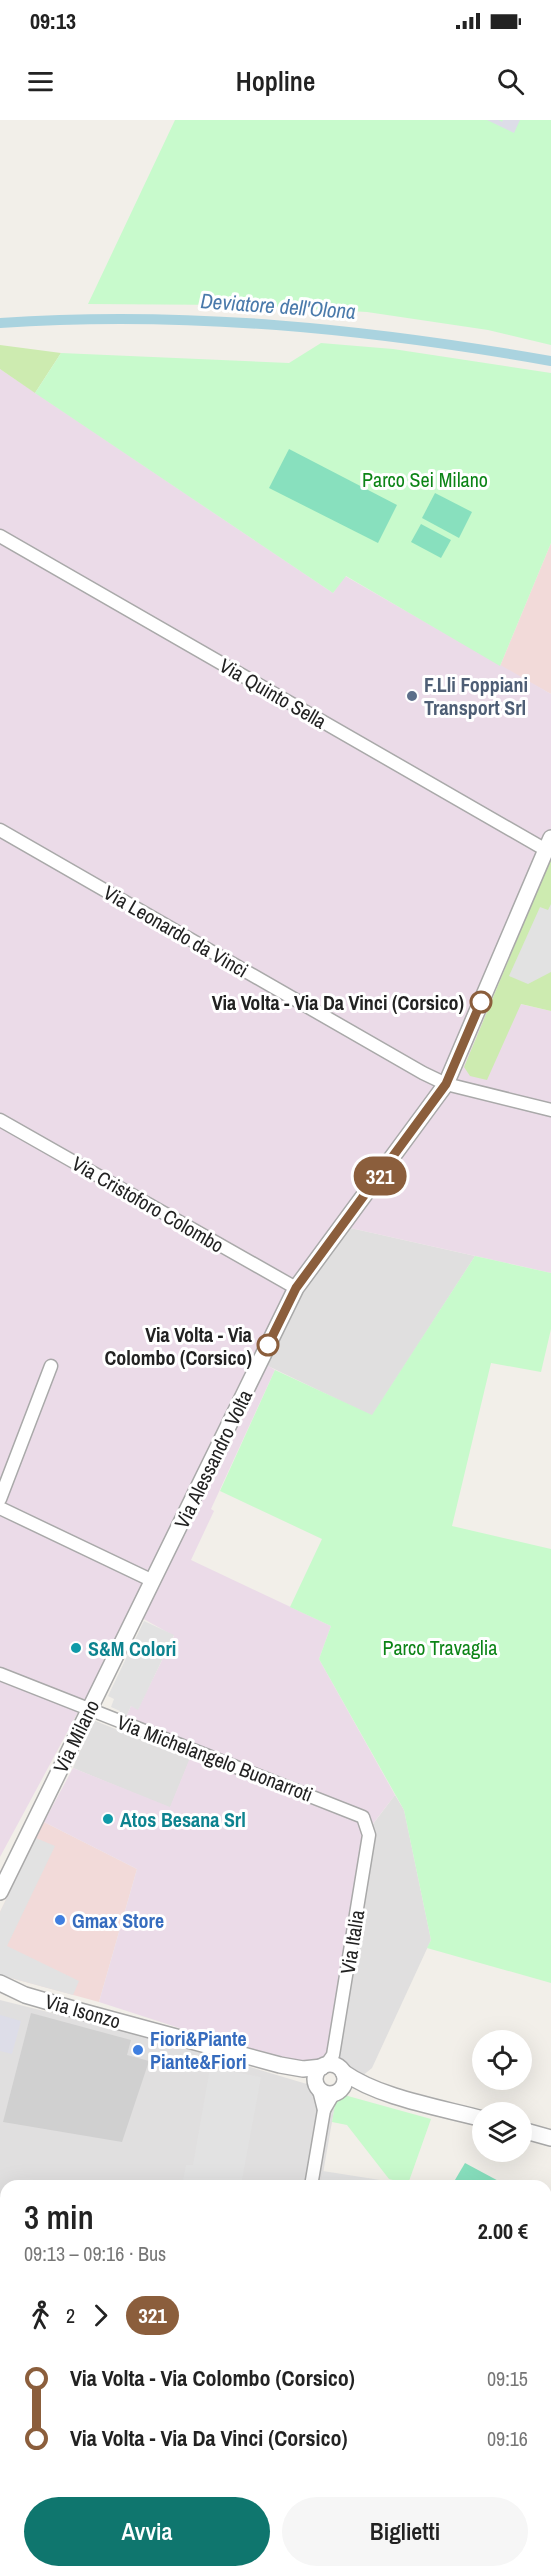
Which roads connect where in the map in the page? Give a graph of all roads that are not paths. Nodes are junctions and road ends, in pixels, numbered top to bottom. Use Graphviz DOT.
graph roads {
  1 [pos="0,536"];
  2 [pos="0,830"];
  3 [pos="548,844"];
  4 [pos="446,1084"];
  5 [pos="551,1110"];
  6 [pos="0,1120"];
  7 [pos="296,1288"];
  8 [pos="51,1366"];
  9 [pos="0,1499"];
  10 [pos="0,1508"];
  11 [pos="153,1581"];
  12 [pos="0,1674"];
  13 [pos="90,1709"];
  14 [pos="363,1817"];
  15 [pos="0,1892"];
  16 [pos="0,1983"];
  17 [pos="0,1993"];
  18 [pos="25,1995"];
  19 [pos="280,2065"];
  20 [pos="324,2066"];
  21 [pos="342,2072"];
  22 [pos="327,2090"];
  23 [pos="376,2090"];
  24 [pos="472,2116"];
  25 [pos="532,2133"];
  26 [pos="551,2138"];
  27 [pos="312,2180"];
  1 -- 3 [label="street, Via Quinto Sella"];
  2 -- 4 [label="street, Via Leonardo da Vinci"];
  3 -- 4 [label="street, Via Alessandro Volta"];
  4 -- 5 [label="street, Via Leonardo da Vinci"];
  4 -- 7 [label="street, Via Alessandro Volta"];
  6 -- 7 [label="street, Via Cristoforo Colombo"];
  7 -- 11 [label="street, Via Alessandro Volta"];
  8 -- 9 [label="street"];
  10 -- 11 [label="street"];
  11 -- 13 [label="street, Via Milano"];
  12 -- 13 [label="street, Via Michelangelo Buonarroti"];
  13 -- 14 [label="street, Via Michelangelo Buonarroti"];
  13 -- 15 [label="street, Via Milano"];
  14 -- 20 [label="street, Via Italia"];
  16 -- 18 [label="street, Via Isonzo"];
  17 -- 18 [label="street, Via Isonzo"];
  18 -- 19 [label="street, Via Isonzo"];
  19 -- 20 [label="street, Via Isonzo"];
  19 -- 22 [label="street, Via Isonzo"];
  20 -- 21 [label="street"];
  20 -- 22 [label="street"];
  21 -- 22 [label="street"];
  21 -- 23 [label="street"];
  22 -- 23 [label="street"];
  22 -- 27 [label="street"];
  23 -- 24 [label="street"];
  25 -- 26 [label="street"];
}
